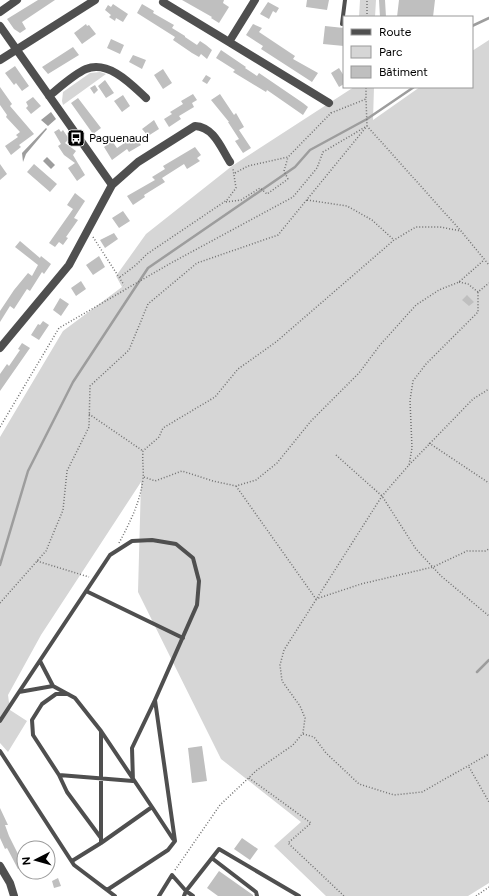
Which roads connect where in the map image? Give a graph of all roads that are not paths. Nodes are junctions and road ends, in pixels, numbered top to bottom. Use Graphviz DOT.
graph roads {
  1 [pos="17,0"];
  2 [pos="95,0"];
  3 [pos="255,0"];
  4 [pos="345,0"];
  5 [pos="164,2"];
  6 [pos="0,12"];
  7 [pos="342,24"];
  8 [pos="0,26"];
  9 [pos="229,42"];
  10 [pos="16,50"];
  11 [pos="0,60"];
  12 [pos="48,96"];
  13 [pos="146,98"];
  14 [pos="329,103"];
  15 [pos="230,162"];
  16 [pos="112,185"];
  17 [pos="0,348"];
  18 [pos="86,591"];
  19 [pos="183,638"];
  20 [pos="40,661"];
  21 [pos="53,686"];
  22 [pos="19,692"];
  23 [pos="68,694"];
  24 [pos="155,700"];
  25 [pos="0,721"];
  26 [pos="101,731"];
  27 [pos="0,751"];
  28 [pos="60,775"];
  29 [pos="101,777"];
  30 [pos="133,781"];
  31 [pos="152,807"];
  32 [pos="101,840"];
  33 [pos="175,840"];
  34 [pos="213,859"];
  35 [pos="72,860"];
  36 [pos="0,867"];
  37 [pos="107,890"];
  38 [pos="186,892"];
  39 [pos="14,896"];
  40 [pos="115,896"];
  41 [pos="159,896"];
  42 [pos="184,896"];
  43 [pos="193,896"];
  44 [pos="257,896"];
  45 [pos="299,896"];
  1 -- 6 [label="street"];
  2 -- 10 [label="street"];
  3 -- 9 [label="street"];
  4 -- 7 [label="lane"];
  5 -- 9 [label="street"];
  8 -- 10 [label="street"];
  9 -- 14 [label="street"];
  10 -- 11 [label="street"];
  10 -- 12 [label="street"];
  12 -- 13 [label="street"];
  12 -- 16 [label="street"];
  15 -- 16 [label="street"];
  16 -- 17 [label="street"];
  18 -- 19 [label="lane"];
  18 -- 19 [label="lane"];
  18 -- 20 [label="lane"];
  19 -- 24 [label="lane"];
  20 -- 21 [label="lane"];
  20 -- 22 [label="lane"];
  21 -- 22 [label="lane"];
  21 -- 23 [label="lane"];
  22 -- 25 [label="lane"];
  23 -- 26 [label="lane"];
  23 -- 28 [label="lane"];
  24 -- 30 [label="lane"];
  24 -- 33 [label="lane"];
  26 -- 29 [label="lane"];
  26 -- 30 [label="lane"];
  27 -- 35 [label="lane"];
  28 -- 29 [label="lane"];
  28 -- 32 [label="lane"];
  29 -- 30 [label="lane"];
  29 -- 32 [label="lane"];
  30 -- 31 [label="lane"];
  31 -- 32 [label="lane"];
  31 -- 33 [label="lane"];
  32 -- 35 [label="lane"];
  33 -- 37 [label="lane"];
  34 -- 38 [label="lane"];
  34 -- 44 [label="lane"];
  34 -- 45 [label="lane"];
  35 -- 37 [label="lane"];
  36 -- 39 [label="street"];
  37 -- 40 [label="lane"];
  38 -- 41 [label="lane"];
  38 -- 42 [label="lane"];
  38 -- 43 [label="lane"];
}
